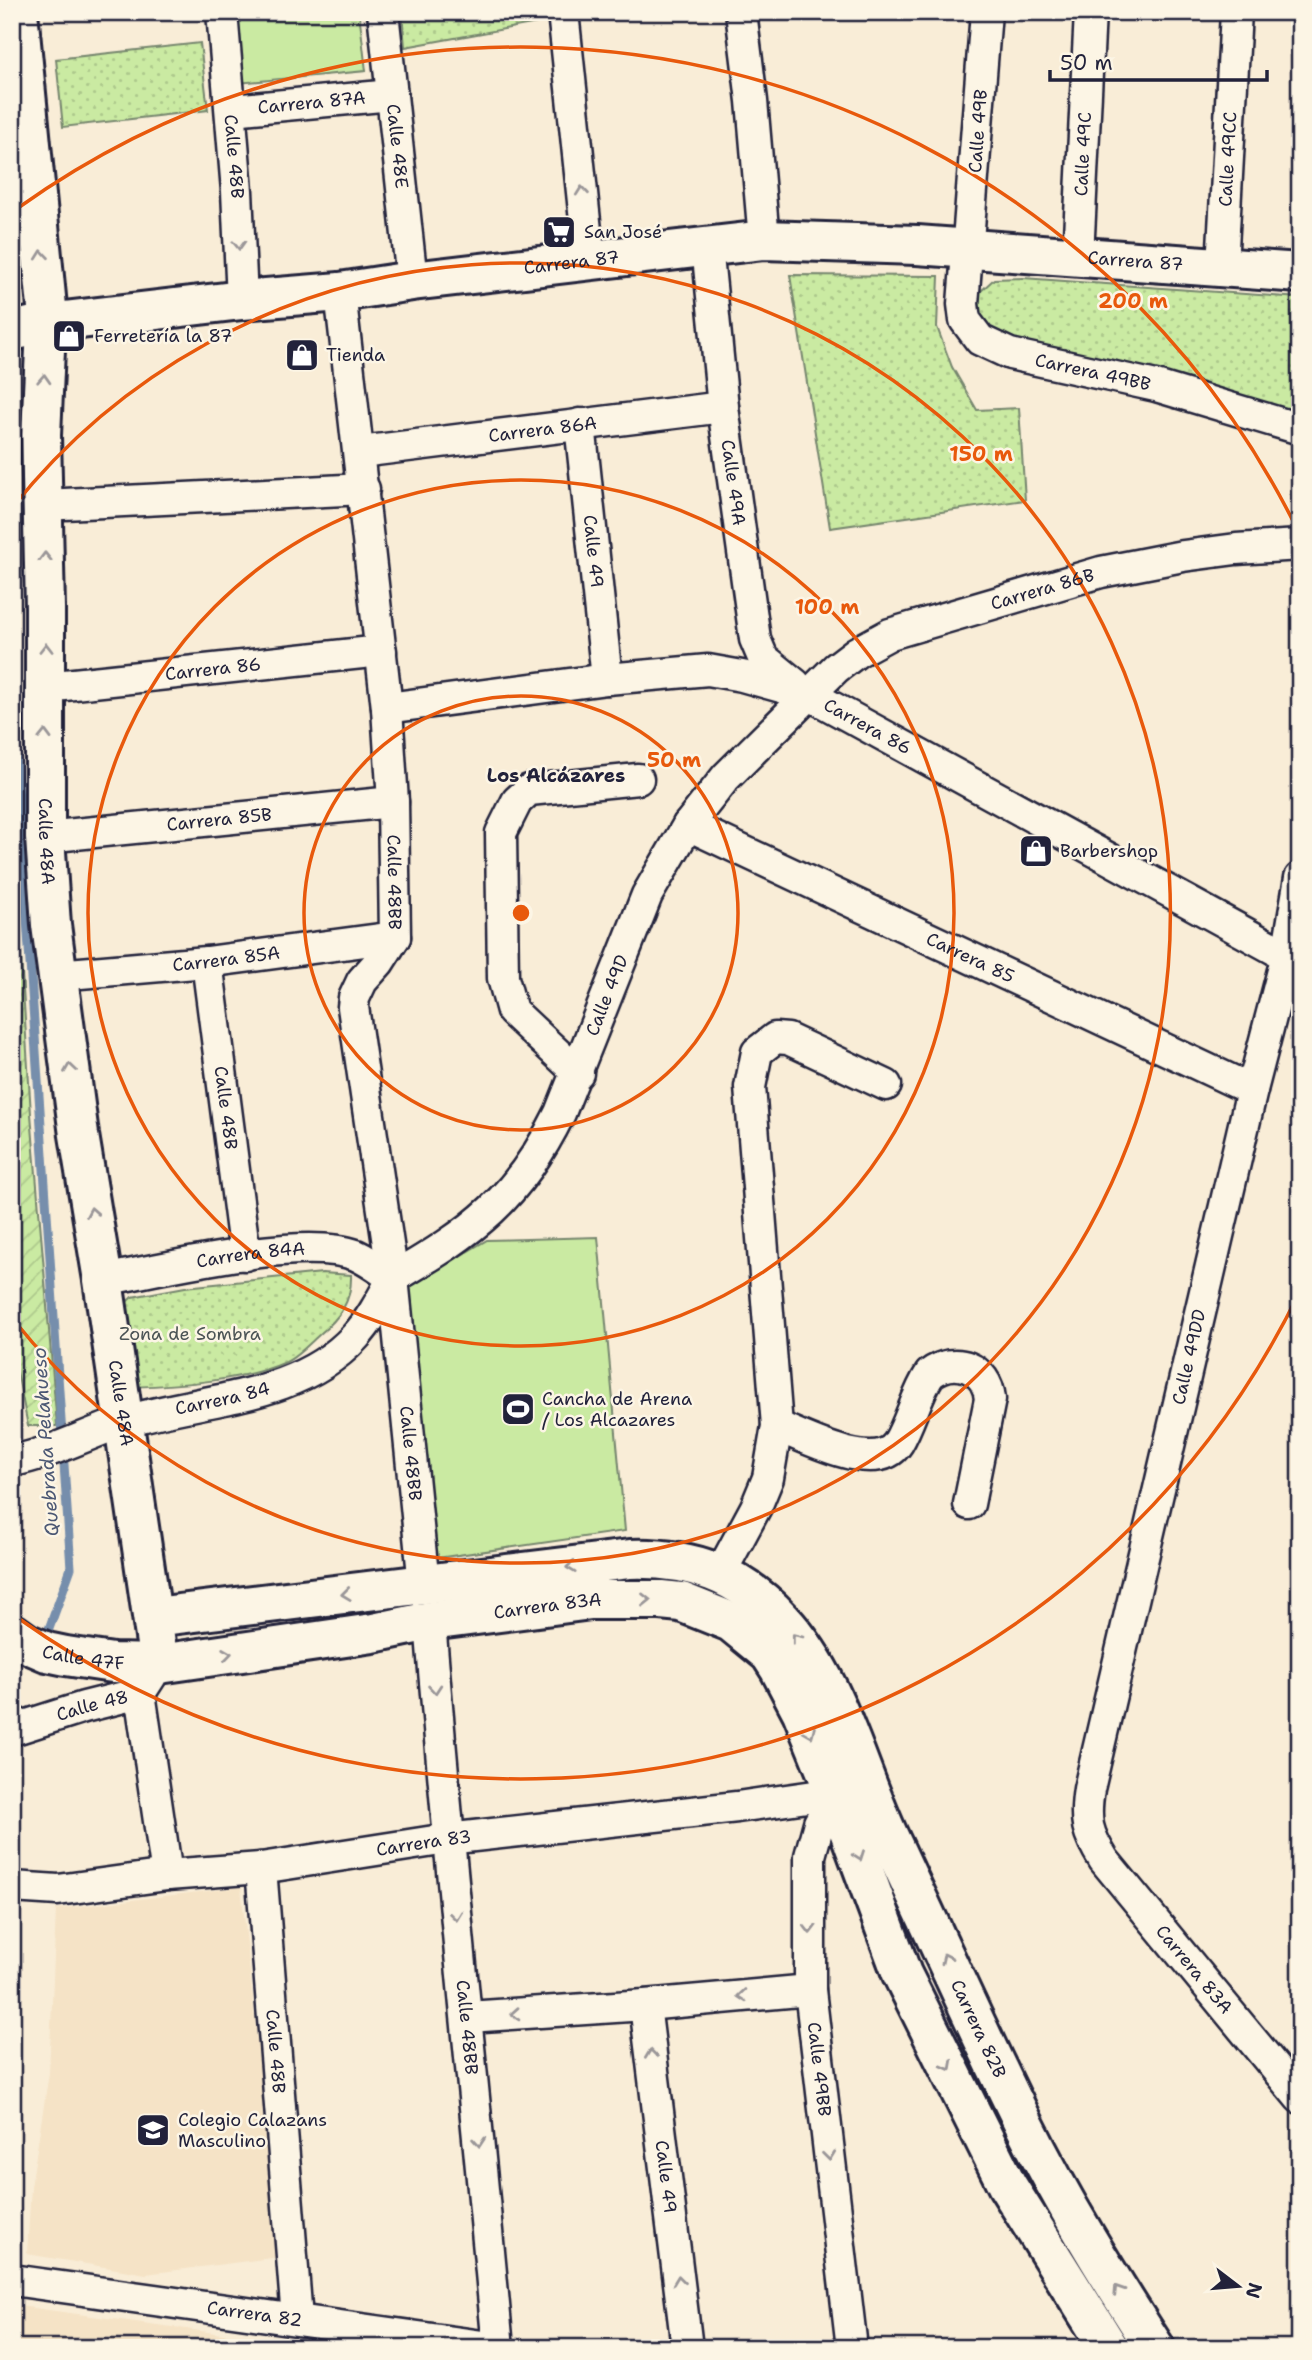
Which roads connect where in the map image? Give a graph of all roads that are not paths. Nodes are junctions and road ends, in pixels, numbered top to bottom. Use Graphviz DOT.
graph roads {
  1 [pos="18,12"];
  2 [pos="222,12"];
  3 [pos="383,12"];
  4 [pos="564,12"];
  5 [pos="741,12"];
  6 [pos="986,12"];
  7 [pos="1090,12"];
  8 [pos="1236,12"];
  9 [pos="392,95"];
  10 [pos="232,110"];
  11 [pos="764,240"];
  12 [pos="706,246"];
  13 [pos="969,249"];
  14 [pos="1078,256"];
  15 [pos="589,259"];
  16 [pos="1222,266"];
  17 [pos="1300,273"];
  18 [pos="412,281"];
  19 [pos="340,292"];
  20 [pos="242,300"];
  21 [pos="27,327"];
  22 [pos="723,407"];
  23 [pos="580,424"];
  24 [pos="1300,429"];
  25 [pos="360,452"];
  26 [pos="364,489"];
  27 [pos="44,505"];
  28 [pos="1300,545"];
  29 [pos="381,651"];
  30 [pos="607,679"];
  31 [pos="46,687"];
  32 [pos="810,695"];
  33 [pos="387,708"];
  34 [pos="638,779"];
  35 [pos="393,802"];
  36 [pos="688,825"];
  37 [pos="45,837"];
  38 [pos="1300,878"];
  39 [pos="395,937"];
  40 [pos="1293,959"];
  41 [pos="207,962"];
  42 [pos="57,975"];
  43 [pos="578,1073"];
  44 [pos="886,1085"];
  45 [pos="1252,1090"];
  46 [pos="245,1255"];
  47 [pos="393,1278"];
  48 [pos="103,1279"];
  49 [pos="777,1426"];
  50 [pos="112,1427"];
  51 [pos="20,1459"];
  52 [pos="969,1504"];
  53 [pos="720,1574"];
  54 [pos="427,1603"];
  55 [pos="154,1617"];
  56 [pos="28,1643"];
  57 [pos="150,1678"];
  58 [pos="832,1696"];
  59 [pos="12,1730"];
  60 [pos="835,1793"];
  61 [pos="1090,1837"];
  62 [pos="447,1839"];
  63 [pos="261,1868"];
  64 [pos="167,1875"];
  65 [pos="12,1887"];
  66 [pos="810,1990"];
  67 [pos="645,2005"];
  68 [pos="468,2017"];
  69 [pos="1300,2098"];
  70 [pos="12,2280"];
  71 [pos="298,2319"];
  72 [pos="498,2348"];
  73 [pos="687,2348"];
  74 [pos="852,2348"];
  75 [pos="1109,2348"];
  76 [pos="1155,2348"];
  21 -- 1 [label="street, Calle 48A, one-way"];
  2 -- 10 [label="street, Calle 48B"];
  3 -- 9 [label="street, Calle 48E"];
  15 -- 4 [label="street, one-way"];
  5 -- 11 [label="street"];
  6 -- 13 [label="street, Calle 49B"];
  7 -- 14 [label="street, Calle 49C"];
  8 -- 16 [label="street, Calle 49CC"];
  9 -- 10 [label="street, Carrera 87A"];
  9 -- 18 [label="street, Calle 48E"];
  10 -- 20 [label="street, Calle 48B, one-way"];
  11 -- 12 [label="street, Carrera 87"];
  11 -- 13 [label="street, Carrera 87"];
  12 -- 15 [label="street, Carrera 87"];
  12 -- 22 [label="street, Calle 49A"];
  13 -- 14 [label="street, Carrera 87"];
  13 -- 24 [label="street, Carrera 49BB"];
  14 -- 16 [label="street, Carrera 87"];
  15 -- 18 [label="street, Carrera 87"];
  16 -- 17 [label="street, Carrera 87"];
  18 -- 19 [label="street, Carrera 87"];
  19 -- 20 [label="street, Carrera 87"];
  19 -- 25 [label="street, Calle 48BB"];
  20 -- 21 [label="street, Carrera 87"];
  27 -- 21 [label="street, Calle 48A, one-way"];
  22 -- 23 [label="street, Carrera 86A"];
  22 -- 32 [label="street, Calle 49A"];
  23 -- 25 [label="street, Carrera 86A"];
  23 -- 30 [label="street, Calle 49"];
  25 -- 26 [label="street, Calle 48BB"];
  26 -- 27 [label="street"];
  26 -- 29 [label="street, Calle 48BB"];
  31 -- 27 [label="street, Calle 48A, one-way"];
  28 -- 32 [label="street, Carrera 86B"];
  29 -- 31 [label="street, Carrera 86"];
  29 -- 33 [label="street, Calle 48BB"];
  30 -- 32 [label="street, Carrera 86"];
  30 -- 33 [label="street, Carrera 86"];
  37 -- 31 [label="street, Calle 48A, one-way"];
  32 -- 36 [label="street, Calle 49D"];
  32 -- 40 [label="street, Carrera 86"];
  33 -- 35 [label="street, Calle 48BB"];
  34 -- 43 [label="street"];
  35 -- 37 [label="street, Carrera 85B"];
  35 -- 39 [label="street, Calle 48BB"];
  36 -- 43 [label="street, Calle 49D"];
  36 -- 45 [label="street, Carrera 85"];
  37 -- 42 [label="street, Calle 48A"];
  38 -- 40 [label="street, Calle 49DD"];
  39 -- 41 [label="street, Carrera 85A"];
  39 -- 47 [label="street, Calle 48BB"];
  40 -- 45 [label="street, Calle 49DD"];
  41 -- 42 [label="street, Carrera 85A"];
  41 -- 46 [label="street, Calle 48B"];
  48 -- 42 [label="street, Calle 48A, one-way"];
  43 -- 47 [label="street, Calle 49D"];
  44 -- 49 [label="street"];
  45 -- 61 [label="street, Calle 49DD"];
  46 -- 47 [label="street, Carrera 84A"];
  46 -- 48 [label="street, Carrera 84A"];
  47 -- 50 [label="street, Carrera 84"];
  47 -- 54 [label="street, Calle 48BB"];
  48 -- 50 [label="street, Calle 48A"];
  49 -- 52 [label="street"];
  49 -- 53 [label="street"];
  50 -- 51 [label="street, Carrera 84"];
  50 -- 55 [label="street, Calle 48A"];
  53 -- 54 [label="street, Carrera 83A, one-way"];
  58 -- 53 [label="street, Carrera 83A, one-way"];
  54 -- 55 [label="street, Carrera 83A, one-way"];
  57 -- 54 [label="street, Carrera 83A, one-way"];
  54 -- 60 [label="street, Carrera 83A, one-way"];
  54 -- 62 [label="street, Calle 48BB, one-way"];
  55 -- 57 [label="street, Calle 48A"];
  56 -- 57 [label="street, Calle 47F"];
  57 -- 59 [label="street, Calle 48"];
  57 -- 64 [label="street, Calle 48A"];
  76 -- 58 [label="street, Carrera 82B, one-way"];
  60 -- 62 [label="street, Carrera 83"];
  60 -- 66 [label="street, Calle 49BB, one-way"];
  60 -- 75 [label="street, one-way"];
  61 -- 69 [label="street, Carrera 83A"];
  62 -- 63 [label="street, Carrera 83"];
  62 -- 68 [label="street, Calle 48BB, one-way"];
  63 -- 64 [label="street, Carrera 83"];
  63 -- 71 [label="street, Calle 48B"];
  64 -- 65 [label="street, Carrera 83"];
  66 -- 67 [label="street, one-way"];
  66 -- 74 [label="street, Calle 49BB, one-way"];
  67 -- 68 [label="street, one-way"];
  73 -- 67 [label="street, Calle 49, one-way"];
  68 -- 72 [label="street, Calle 48BB, one-way"];
  70 -- 71 [label="street, Carrera 82"];
  71 -- 72 [label="street, Carrera 82"];
}
